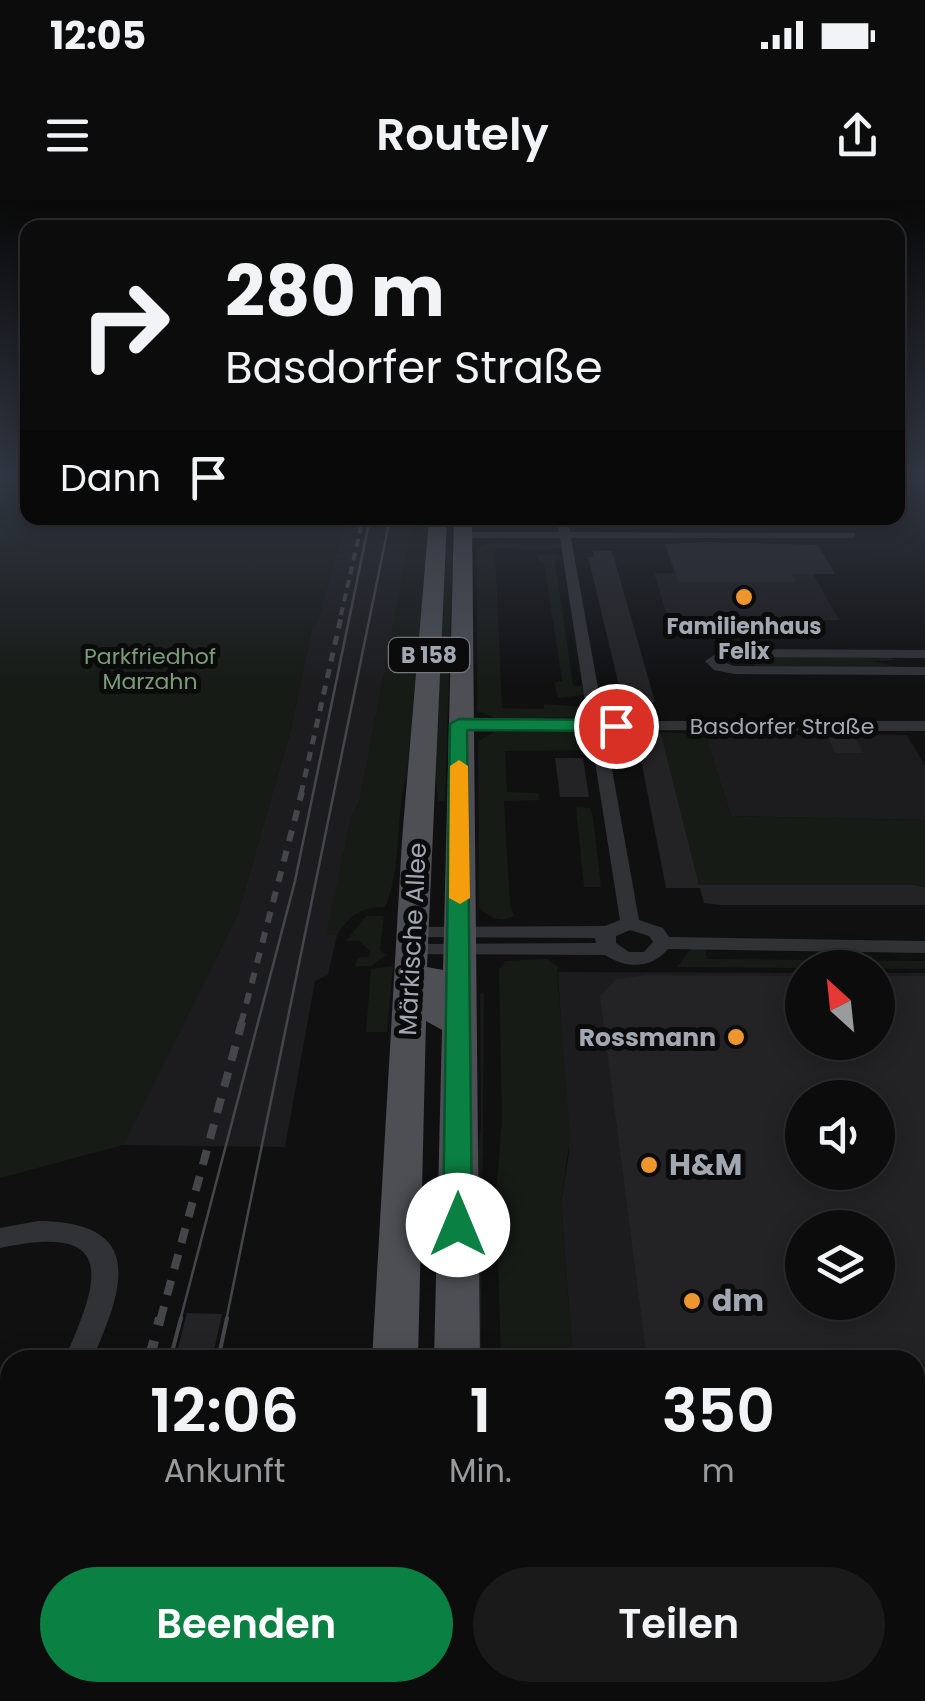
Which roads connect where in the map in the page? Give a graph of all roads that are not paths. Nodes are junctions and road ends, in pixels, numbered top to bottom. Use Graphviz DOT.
graph roads {
  1 [pos="437,545"];
  2 [pos="462,545"];
  3 [pos="567,545"];
  4 [pos="925,654"];
  5 [pos="925,670"];
  6 [pos="459,724"];
  7 [pos="596,726"];
  8 [pos="925,726"];
  9 [pos="630,924"];
  10 [pos="608,940"];
  11 [pos="460,941"];
  12 [pos="663,943"];
  13 [pos="925,947"];
  14 [pos="412,953"];
  15 [pos="460,1026"];
  16 [pos="0,1238"];
  17 [pos="82,1350"];
  18 [pos="394,1350"];
  19 [pos="457,1350"];
  1 -- 14 [label="main road, Märkische Allee / B 158"];
  2 -- 6 [label="main road, Märkische Allee / B 158"];
  3 -- 7 [label="street"];
  4 -- 5 [label="street"];
  6 -- 7 [label="street, Basdorfer Straße"];
  6 -- 11 [label="main road, Märkische Allee / B 158"];
  7 -- 8 [label="street, Basdorfer Straße"];
  7 -- 9 [label="street"];
  9 -- 10 [label="street"];
  9 -- 12 [label="street"];
  10 -- 11 [label="street"];
  10 -- 12 [label="street"];
  11 -- 14 [label="street"];
  11 -- 15 [label="main road, Märkische Allee / B 158"];
  12 -- 13 [label="street"];
  14 -- 15 [label="main road"];
  14 -- 18 [label="main road, Märkische Allee / B 158"];
  15 -- 19 [label="main road, Märkische Allee / B 158"];
  16 -- 17 [label="street"];
}
